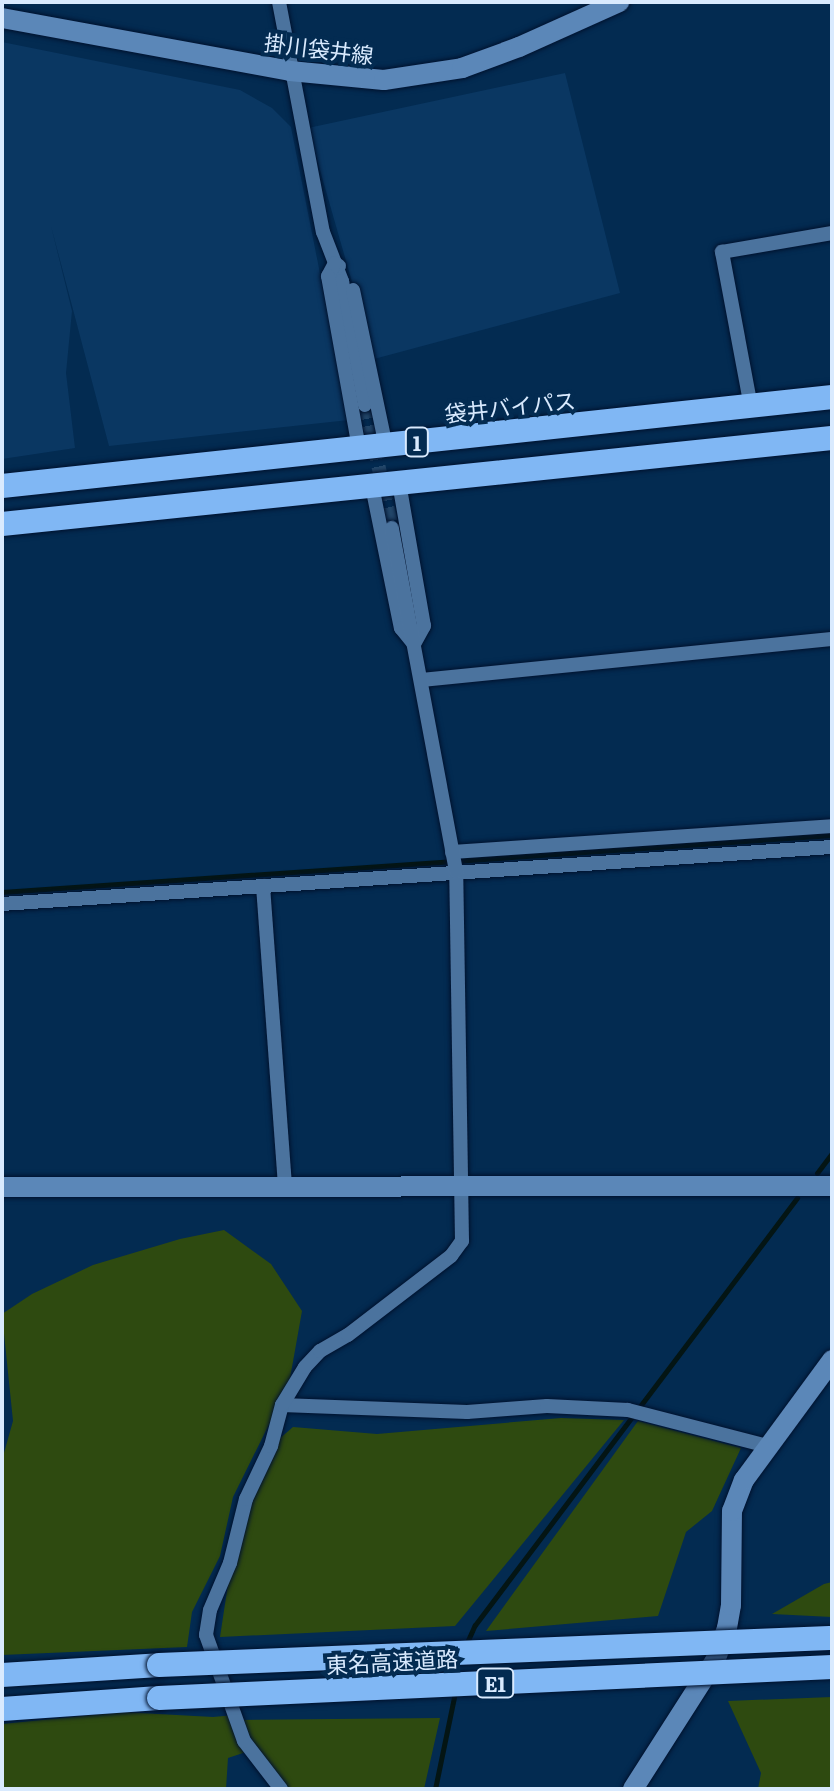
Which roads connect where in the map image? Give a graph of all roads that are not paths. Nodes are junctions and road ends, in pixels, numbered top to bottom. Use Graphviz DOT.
graph roads {
  1 [pos="279,2"];
  2 [pos="619,2"];
  3 [pos="2,18"];
  4 [pos="290,71"];
  5 [pos="832,233"];
  6 [pos="335,263"];
  7 [pos="832,397"];
  8 [pos="365,405"];
  9 [pos="751,407"];
  10 [pos="832,438"];
  11 [pos="386,446"];
  12 [pos="359,448"];
  13 [pos="399,483"];
  14 [pos="2,486"];
  15 [pos="372,486"];
  16 [pos="2,524"];
  17 [pos="392,528"];
  18 [pos="832,639"];
  19 [pos="414,644"];
  20 [pos="421,680"];
  21 [pos="832,826"];
  22 [pos="832,847"];
  23 [pos="453,862"];
  24 [pos="263,886"];
  25 [pos="2,904"];
  26 [pos="285,1186"];
  27 [pos="461,1186"];
  28 [pos="832,1186"];
  29 [pos="2,1187"];
  30 [pos="832,1360"];
  31 [pos="282,1405"];
  32 [pos="767,1446"];
  33 [pos="830,1638"];
  34 [pos="832,1667"];
  35 [pos="2,1675"];
  36 [pos="2,1709"];
  37 [pos="281,1789"];
  38 [pos="633,1789"];
  1 -- 4 [label="street"];
  2 -- 4 [label="street, 掛川袋井線"];
  3 -- 4 [label="street, 掛川袋井線"];
  4 -- 6 [label="street"];
  5 -- 9 [label="street"];
  6 -- 8 [label="street"];
  6 -- 11 [label="street"];
  6 -- 12 [label="street"];
  7 -- 9 [label="highway, 袋井バイパス / 1"];
  9 -- 11 [label="highway, 袋井バイパス / 1"];
  10 -- 13 [label="highway, 1"];
  11 -- 12 [label="highway, 袋井バイパス / 1"];
  12 -- 14 [label="highway, 袋井バイパス / 1"];
  13 -- 15 [label="highway, 1"];
  13 -- 19 [label="street"];
  15 -- 16 [label="highway, 1"];
  15 -- 19 [label="street"];
  17 -- 19 [label="street"];
  18 -- 20 [label="street"];
  19 -- 20 [label="street"];
  20 -- 23 [label="street"];
  21 -- 23 [label="street"];
  22 -- 23 [label="street"];
  23 -- 24 [label="street"];
  23 -- 27 [label="street"];
  24 -- 25 [label="street"];
  24 -- 26 [label="street"];
  26 -- 27 [label="street"];
  26 -- 29 [label="street"];
  27 -- 28 [label="street"];
  27 -- 31 [label="street"];
  30 -- 32 [label="street"];
  31 -- 32 [label="street"];
  31 -- 37 [label="street"];
  32 -- 38 [label="street"];
  33 -- 35 [label="highway, 東名高速道路 / E1, bridge"];
  34 -- 36 [label="highway, 東名高速道路 / E1, bridge"];
}
